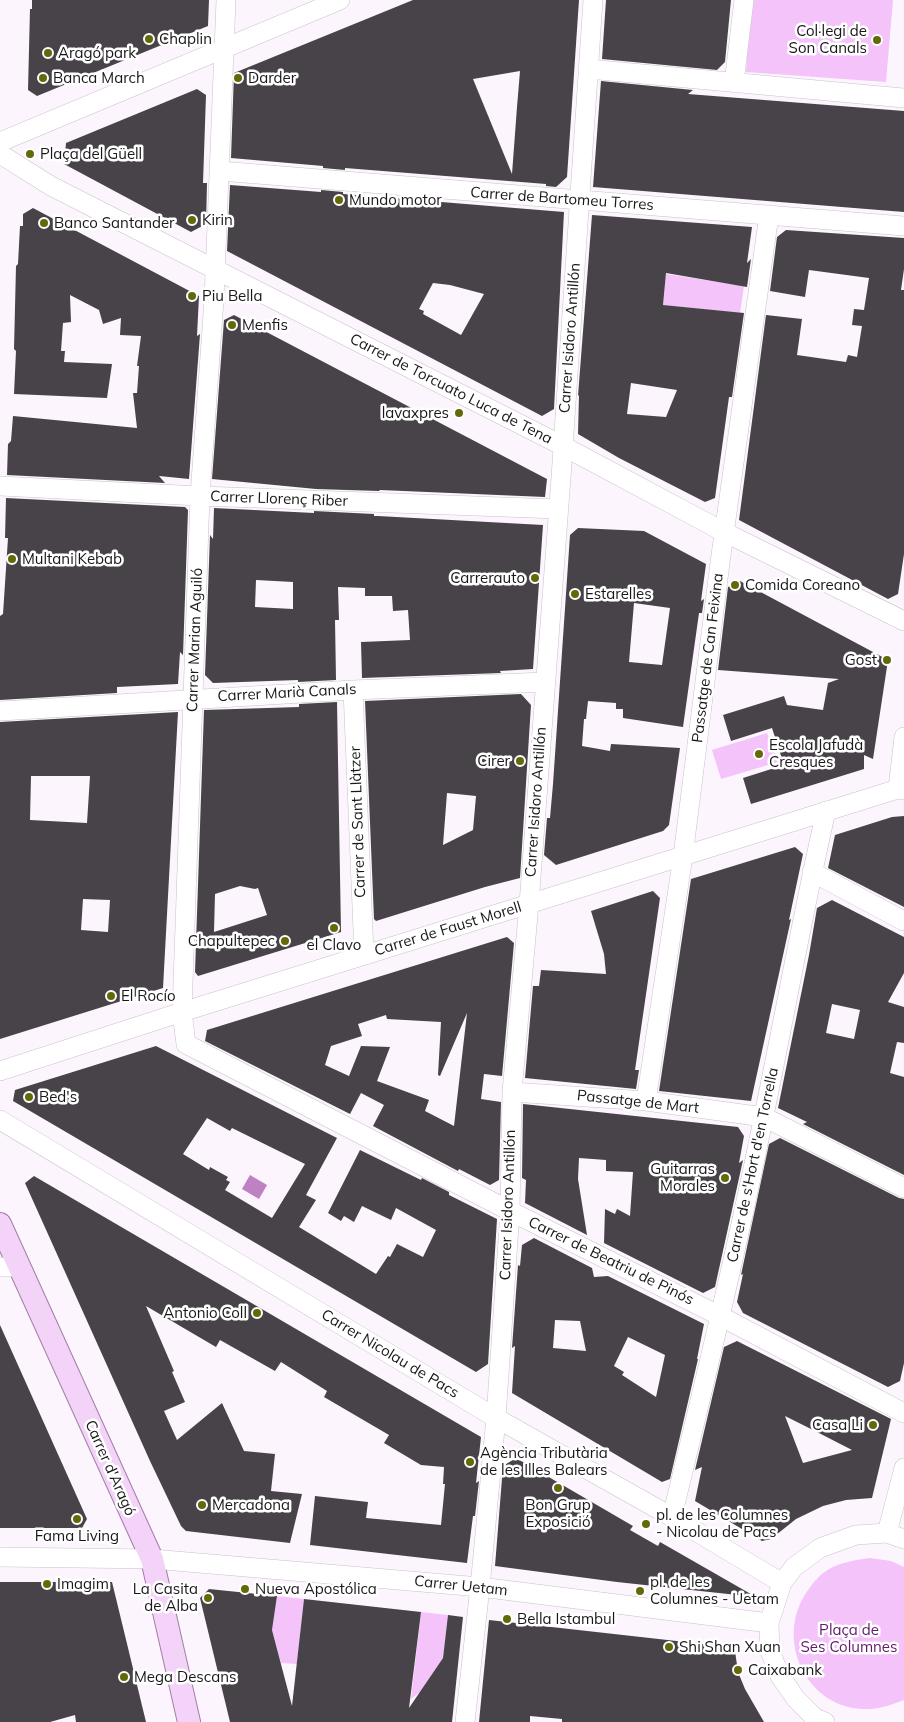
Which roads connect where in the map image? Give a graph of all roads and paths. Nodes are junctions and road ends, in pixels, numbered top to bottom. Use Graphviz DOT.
graph roads {
  1 [pos="226,0"];
  2 [pos="340,0"];
  3 [pos="593,0"];
  4 [pos="744,0"];
  5 [pos="225,49"];
  6 [pos="588,69"];
  7 [pos="734,83"];
  8 [pos="904,98"];
  9 [pos="0,142"];
  10 [pos="0,154"];
  11 [pos="220,171"];
  12 [pos="579,200"];
  13 [pos="769,215"];
  14 [pos="904,226"];
  15 [pos="215,268"];
  16 [pos="563,446"];
  17 [pos="0,486"];
  18 [pos="200,496"];
  19 [pos="558,509"];
  20 [pos="724,532"];
  21 [pos="904,621"];
  22 [pos="545,682"];
  23 [pos="353,690"];
  24 [pos="192,698"];
  25 [pos="0,711"];
  26 [pos="904,738"];
  27 [pos="901,789"];
  28 [pos="826,811"];
  29 [pos="683,856"];
  30 [pos="812,872"];
  31 [pos="529,904"];
  32 [pos="904,921"];
  33 [pos="364,955"];
  34 [pos="182,1012"];
  35 [pos="0,1071"];
  36 [pos="512,1092"];
  37 [pos="646,1101"];
  38 [pos="764,1117"];
  39 [pos="0,1120"];
  40 [pos="904,1188"];
  41 [pos="510,1211"];
  42 [pos="0,1224"];
  43 [pos="9,1267"];
  44 [pos="720,1316"];
  45 [pos="904,1413"];
  46 [pos="496,1418"];
  47 [pos="904,1468"];
  48 [pos="672,1517"];
  49 [pos="896,1536"];
  50 [pos="0,1557"];
  51 [pos="152,1559"];
  52 [pos="782,1583"];
  53 [pos="480,1587"];
  54 [pos="769,1623"];
  55 [pos="818,1721"];
  56 [pos="189,1722"];
  57 [pos="465,1722"];
  1 -- 5 [label="street, Carrer Marian Aguiló"];
  2 -- 5 [label="street"];
  3 -- 6 [label="street, Carrer Isidoro Antillón"];
  4 -- 7 [label="street"];
  5 -- 9 [label="street"];
  5 -- 11 [label="street, Carrer Marian Aguiló"];
  6 -- 7 [label="street"];
  6 -- 12 [label="street, Carrer Isidoro Antillón"];
  7 -- 8 [label="street"];
  10 -- 15 [label="street, Carrer de Torcuato Luca de Tena"];
  11 -- 12 [label="street, Carrer de Bartomeu Torres"];
  11 -- 15 [label="street, Carrer Marian Aguiló"];
  12 -- 13 [label="street, Carrer de Bartomeu Torres"];
  12 -- 16 [label="street, Carrer Isidoro Antillón"];
  13 -- 14 [label="street, Carrer de Bartomeu Torres"];
  13 -- 20 [label="street, Passatge de Can Feixina"];
  15 -- 16 [label="street, Carrer de Torcuato Luca de Tena"];
  15 -- 18 [label="street, Carrer Marian Aguiló"];
  16 -- 19 [label="street, Carrer Isidoro Antillón"];
  16 -- 20 [label="street, Carrer de Torcuato Luca de Tena"];
  17 -- 18 [label="street, Carrer Llorenç Riber"];
  18 -- 19 [label="street, Carrer Llorenç Riber"];
  18 -- 24 [label="street, Carrer Marian Aguiló"];
  19 -- 22 [label="street, Carrer Isidoro Antillón"];
  20 -- 21 [label="street, Carrer de Torcuato Luca de Tena"];
  20 -- 29 [label="street, Passatge de Can Feixina"];
  22 -- 23 [label="street, Carrer Marià Canals"];
  22 -- 31 [label="street, Carrer Isidoro Antillón"];
  23 -- 24 [label="street, Carrer Marià Canals"];
  23 -- 33 [label="street, Carrer de Sant Llàtzer"];
  24 -- 25 [label="street, Carrer Marià Canals"];
  24 -- 34 [label="street, Carrer Marian Aguiló"];
  26 -- 27 [label="street"];
  27 -- 28 [label="street, Carrer de Faust Morell"];
  28 -- 29 [label="street, Carrer de Faust Morell"];
  28 -- 30 [label="street, Carrer de s'Hort d'en Torrella"];
  29 -- 31 [label="street, Carrer de Faust Morell"];
  29 -- 37 [label="street, Passatge de Can Feixina"];
  30 -- 32 [label="street"];
  30 -- 38 [label="street, Carrer de s'Hort d'en Torrella"];
  31 -- 33 [label="street, Carrer de Faust Morell"];
  31 -- 36 [label="street, Carrer Isidoro Antillón"];
  33 -- 34 [label="street, Carrer de Faust Morell"];
  34 -- 35 [label="street, Carrer de Faust Morell"];
  34 -- 41 [label="street, Carrer de Beatriu de Pinós"];
  36 -- 37 [label="street, Passatge de Mart"];
  36 -- 41 [label="street, Carrer Isidoro Antillón"];
  37 -- 38 [label="street, Passatge de Mart"];
  38 -- 40 [label="street, Passatge de Mart"];
  38 -- 44 [label="street, Carrer de s'Hort d'en Torrella"];
  39 -- 46 [label="street, Carrer Nicolau de Pacs"];
  41 -- 44 [label="street, Carrer de Beatriu de Pinós"];
  41 -- 46 [label="street, Carrer Isidoro Antillón"];
  42 -- 43 [label="main road, Carrer d'Aragó"];
  43 -- 51 [label="main road, Carrer d'Aragó"];
  44 -- 45 [label="street, Carrer de Beatriu de Pinós"];
  44 -- 48 [label="street, Carrer de s'Hort d'en Torrella"];
  46 -- 48 [label="street, Carrer Nicolau de Pacs"];
  46 -- 53 [label="street, Carrer Isidoro Antillón"];
  47 -- 49 [label="street"];
  48 -- 52 [label="street, Carrer Nicolau de Pacs"];
  49 -- 52 [label="street"];
  50 -- 51 [label="street, Carrer Uetam"];
  51 -- 53 [label="street, Carrer Uetam"];
  51 -- 56 [label="main road, Carrer d'Aragó"];
  52 -- 54 [label="street"];
  53 -- 54 [label="street, Carrer Uetam"];
  53 -- 57 [label="street, Carrer Isidoro Antillón"];
  54 -- 55 [label="street"];
}
